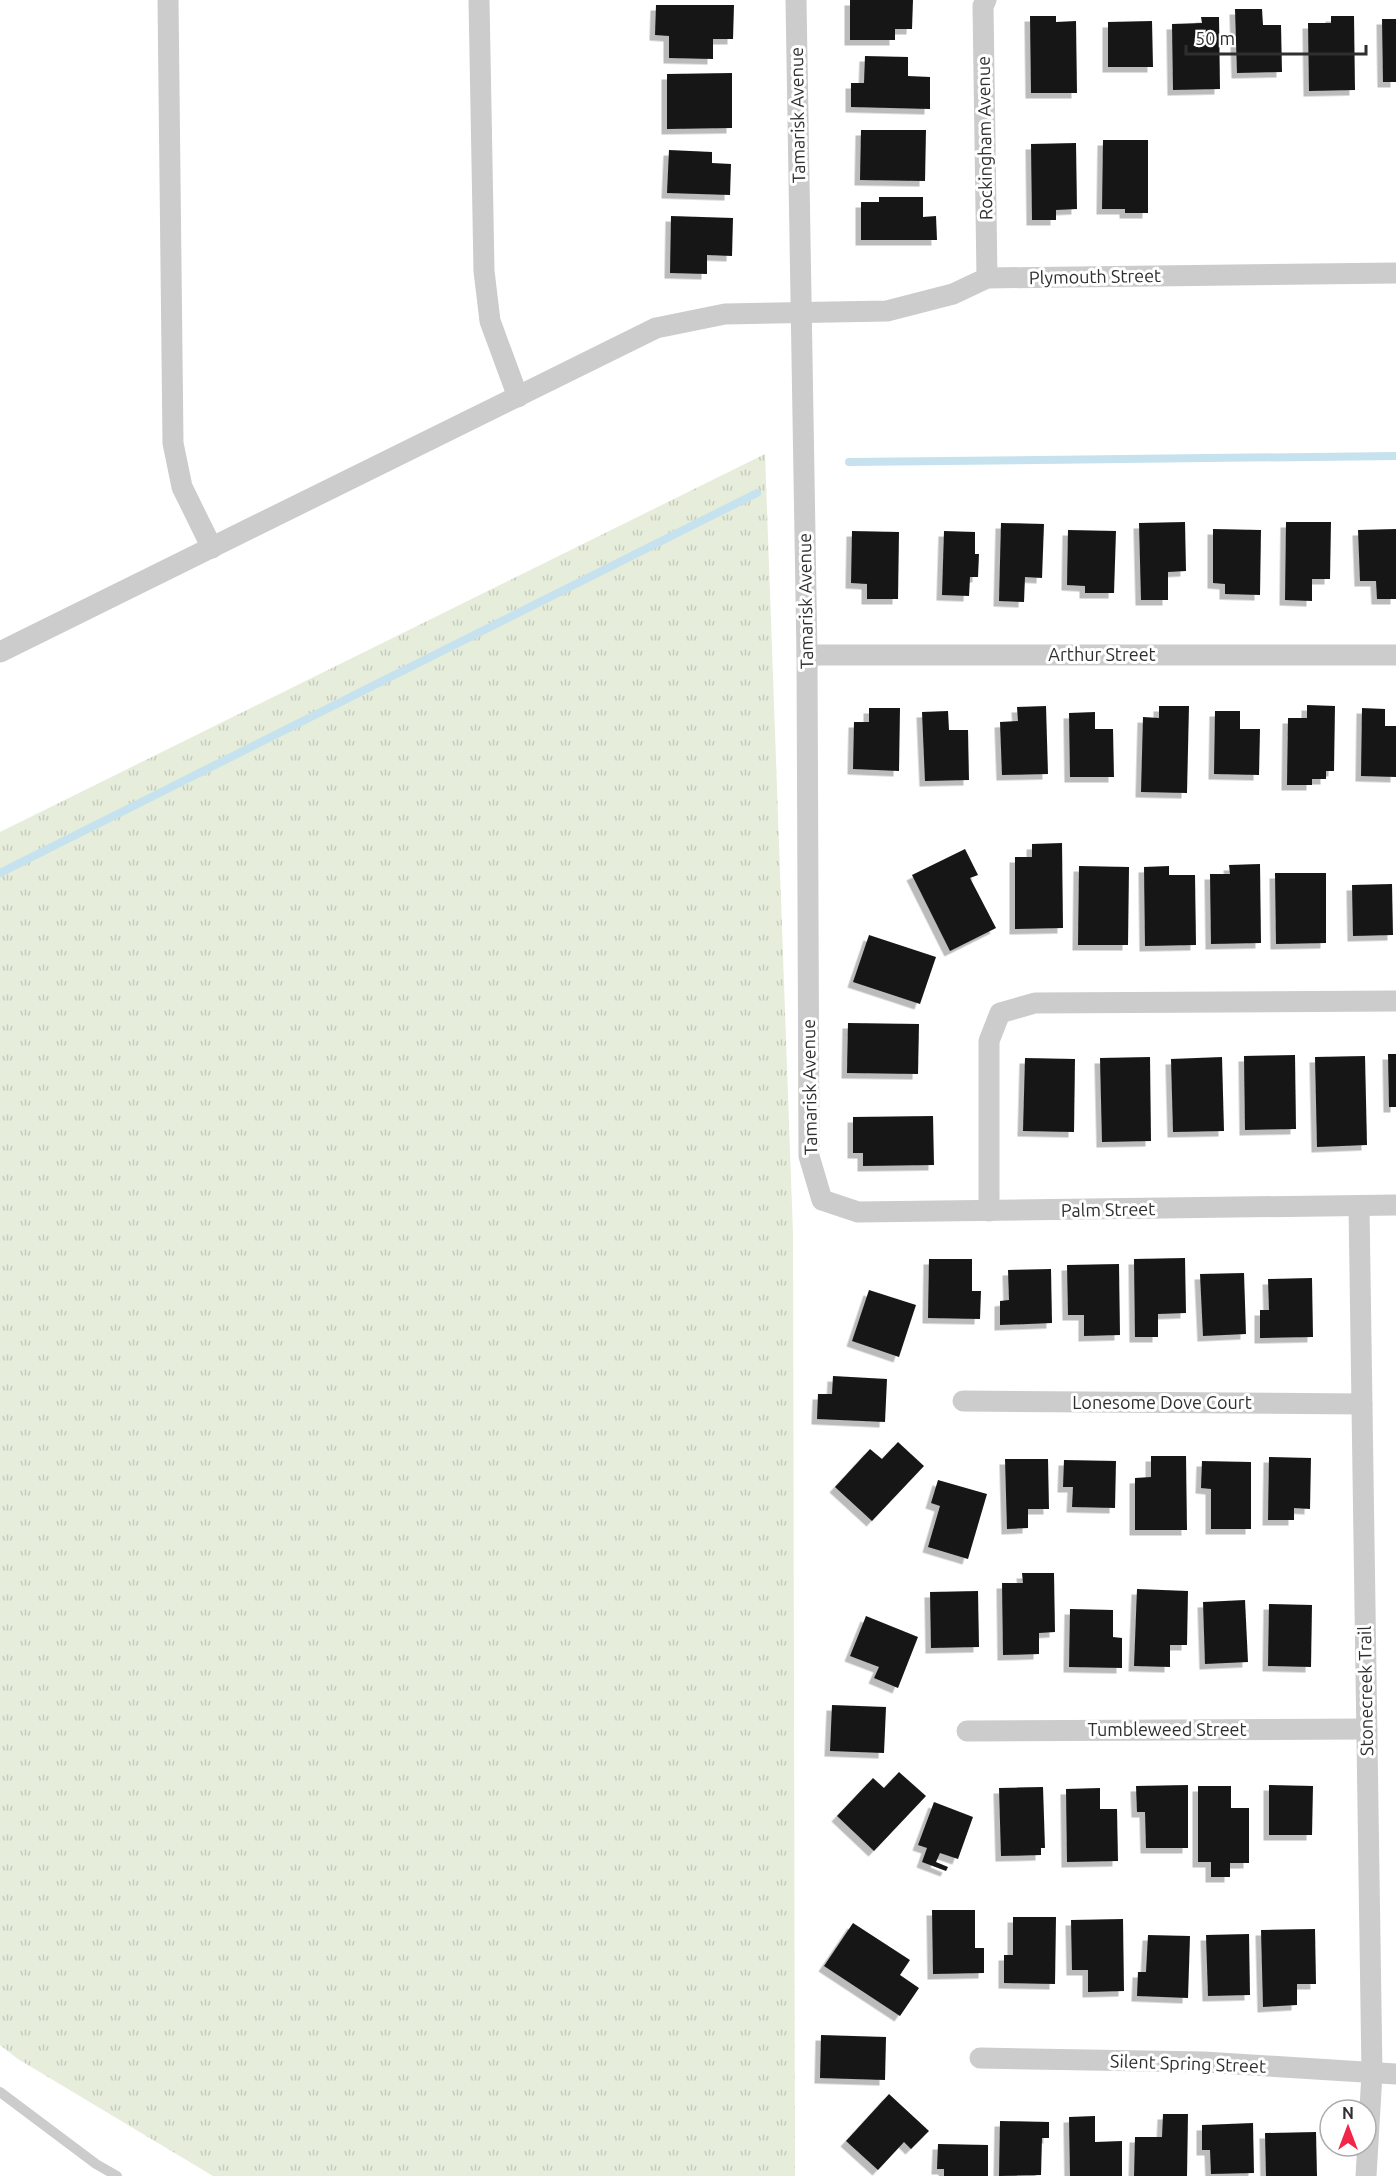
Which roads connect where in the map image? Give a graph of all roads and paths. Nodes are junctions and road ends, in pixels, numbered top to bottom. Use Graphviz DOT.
graph roads {
  1 [pos="168,0"];
  2 [pos="478,0"];
  3 [pos="796,0"];
  4 [pos="986,0"];
  5 [pos="1396,273"];
  6 [pos="987,278"];
  7 [pos="800,313"];
  8 [pos="518,397"];
  9 [pos="212,548"];
  10 [pos="0,652"];
  11 [pos="807,655"];
  12 [pos="1396,655"];
  13 [pos="1396,1000"];
  14 [pos="822,1200"];
  15 [pos="1396,1205"];
  16 [pos="1359,1206"];
  17 [pos="989,1211"];
  18 [pos="963,1401"];
  19 [pos="1362,1404"];
  20 [pos="1367,1729"];
  21 [pos="966,1731"];
  22 [pos="980,2058"];
  23 [pos="1372,2074"];
  24 [pos="1396,2074"];
  25 [pos="0,2092"];
  26 [pos="117,2176"];
  27 [pos="1366,2176"];
  1 -- 9 [label="street"];
  2 -- 8 [label="street"];
  3 -- 7 [label="street, Tamarisk Avenue"];
  4 -- 6 [label="street, Rockingham Avenue"];
  5 -- 6 [label="street, Plymouth Street"];
  6 -- 7 [label="street, Plymouth Street"];
  7 -- 8 [label="street, Plymouth Street"];
  7 -- 11 [label="street, Tamarisk Avenue"];
  8 -- 9 [label="street, Plymouth Street"];
  9 -- 10 [label="street, Plymouth Street"];
  11 -- 12 [label="street, Arthur Street"];
  11 -- 14 [label="street, Tamarisk Avenue"];
  13 -- 17 [label="street"];
  14 -- 17 [label="street, Palm Street"];
  15 -- 16 [label="street, Palm Street"];
  16 -- 17 [label="street, Palm Street"];
  16 -- 19 [label="street, Stonecreek Trail"];
  18 -- 19 [label="street, Lonesome Dove Court"];
  19 -- 20 [label="street, Stonecreek Trail"];
  20 -- 21 [label="street, Tumbleweed Street"];
  20 -- 23 [label="street, Stonecreek Trail"];
  22 -- 23 [label="street, Silent Spring Street"];
  23 -- 24 [label="street, Silent Spring Street"];
  23 -- 27 [label="street, Stonecreek Trail"];
  25 -- 26 [label="lane"];
}
